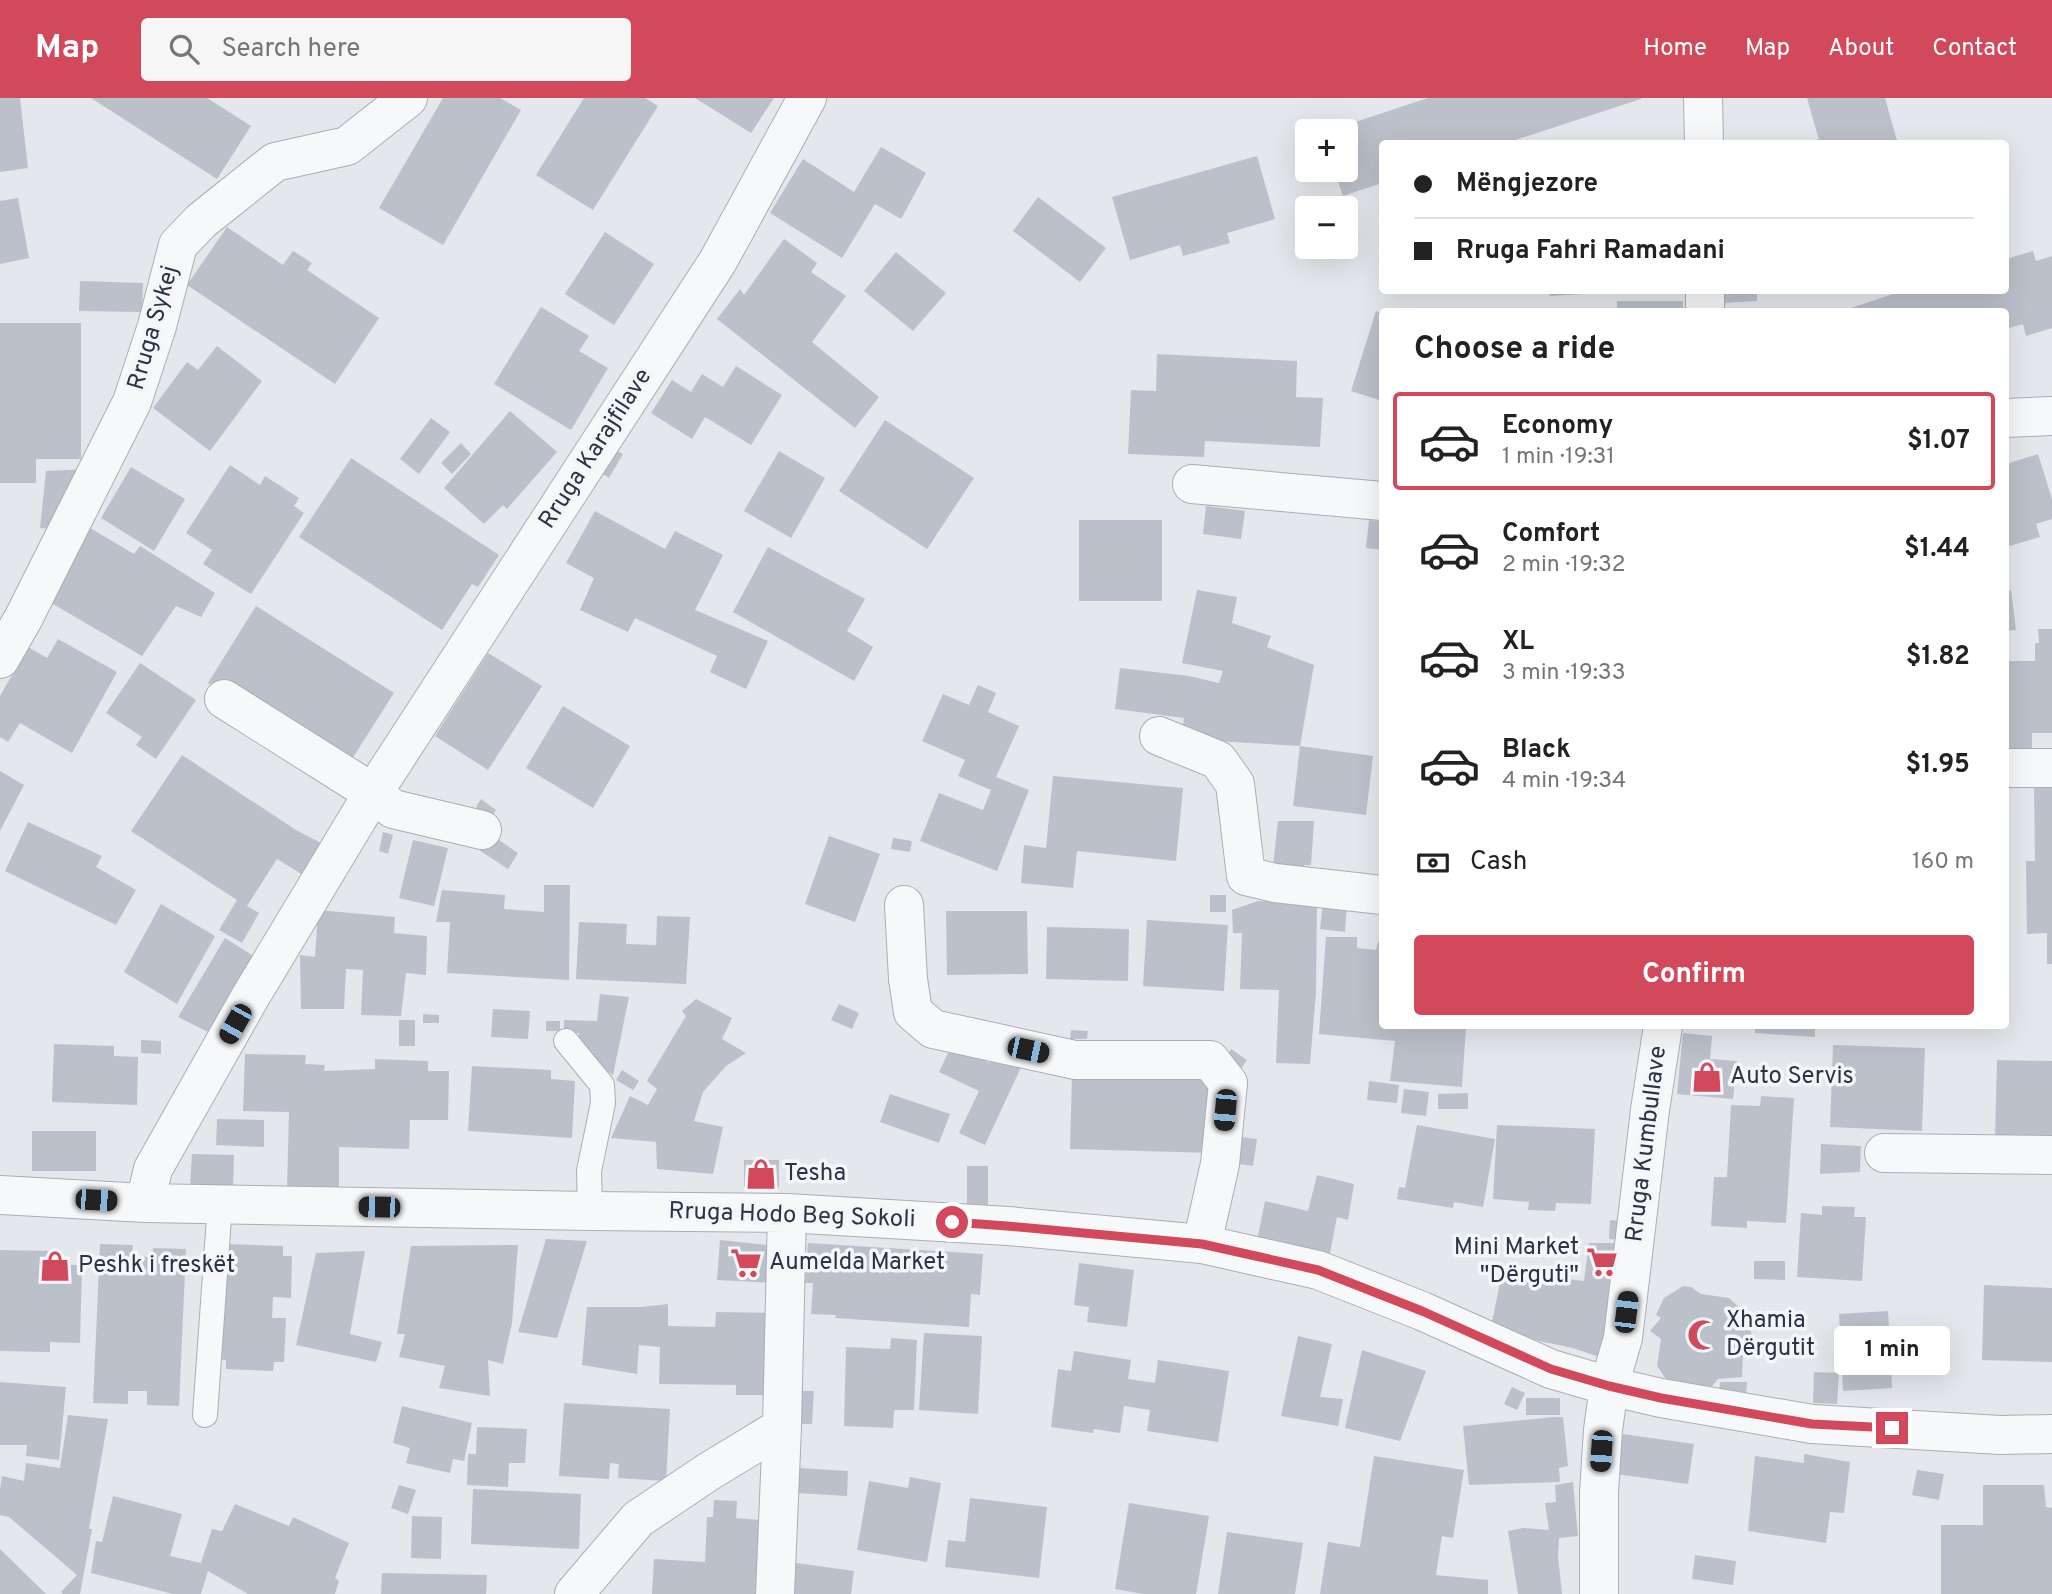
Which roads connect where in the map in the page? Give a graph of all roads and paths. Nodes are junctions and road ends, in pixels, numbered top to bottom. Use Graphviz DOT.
graph roads {
  1 [pos="408,98"];
  2 [pos="807,98"];
  3 [pos="1703,98"];
  4 [pos="1704,140"];
  5 [pos="2052,416"];
  6 [pos="2009,418"];
  7 [pos="1192,484"];
  8 [pos="1379,501"];
  9 [pos="0,659"];
  10 [pos="223,699"];
  11 [pos="1159,736"];
  12 [pos="2009,768"];
  13 [pos="2052,768"];
  14 [pos="373,793"];
  15 [pos="482,830"];
  16 [pos="1379,895"];
  17 [pos="904,905"];
  18 [pos="1663,1029"];
  19 [pos="566,1041"];
  20 [pos="1884,1153"];
  21 [pos="2052,1155"];
  22 [pos="0,1195"];
  23 [pos="145,1203"];
  24 [pos="220,1204"];
  25 [pos="590,1211"];
  26 [pos="787,1213"];
  27 [pos="1202,1244"];
  28 [pos="1609,1386"];
  29 [pos="205,1415"];
  30 [pos="782,1427"];
  31 [pos="2052,1434"];
  32 [pos="574,1594"];
  33 [pos="775,1594"];
  34 [pos="1599,1594"];
  1 -- 9 [label="street, Rruga Sykej"];
  2 -- 14 [label="street, Rruga Karajfilave"];
  3 -- 4 [label="street"];
  5 -- 6 [label="street"];
  7 -- 8 [label="street"];
  10 -- 14 [label="street"];
  11 -- 16 [label="street"];
  12 -- 13 [label="street"];
  14 -- 15 [label="street"];
  14 -- 23 [label="street, Rruga Karajfilave"];
  17 -- 27 [label="street"];
  18 -- 28 [label="street, Rruga Kumbullave"];
  19 -- 25 [label="lane"];
  20 -- 21 [label="street"];
  22 -- 23 [label="street, Rruga Hodo Beg Sokoli"];
  23 -- 24 [label="street, Rruga Hodo Beg Sokoli"];
  24 -- 25 [label="street, Rruga Hodo Beg Sokoli"];
  24 -- 29 [label="lane"];
  25 -- 26 [label="street, Rruga Hodo Beg Sokoli"];
  26 -- 27 [label="street, Rruga Hodo Beg Sokoli"];
  26 -- 30 [label="street"];
  27 -- 28 [label="street, Rruga Hodo Beg Sokoli"];
  28 -- 31 [label="street, Rruga Hodo Beg Sokoli"];
  28 -- 34 [label="street, Rruga Kumbullave"];
  30 -- 32 [label="street"];
  30 -- 33 [label="street"];
}
